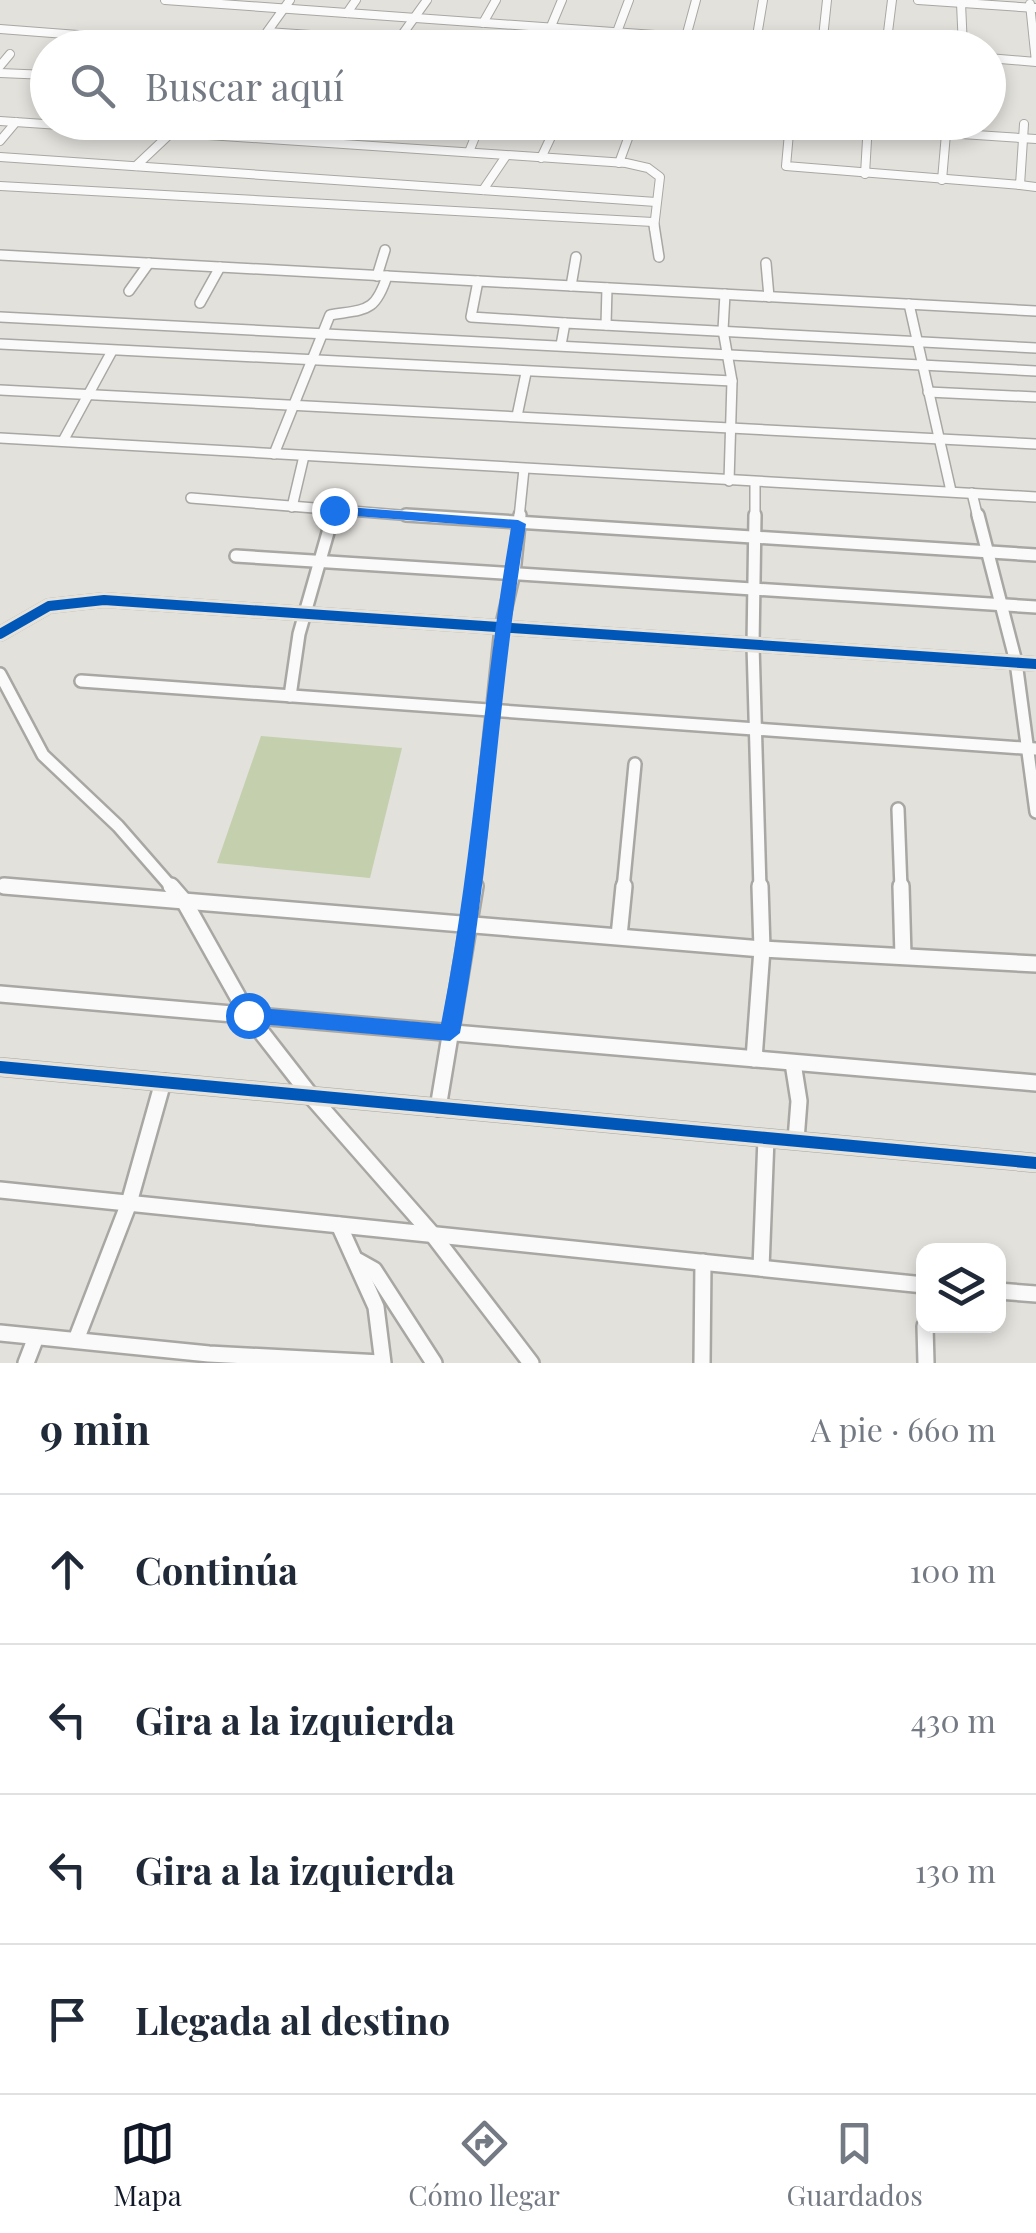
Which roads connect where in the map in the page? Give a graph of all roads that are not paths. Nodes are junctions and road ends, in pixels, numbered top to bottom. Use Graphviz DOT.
graph roads {
  1 [pos="165,0"];
  2 [pos="290,0"];
  3 [pos="356,0"];
  4 [pos="427,0"];
  5 [pos="496,0"];
  6 [pos="562,0"];
  7 [pos="628,0"];
  8 [pos="696,0"];
  9 [pos="763,0"];
  10 [pos="827,0"];
  11 [pos="892,0"];
  12 [pos="918,0"];
  13 [pos="219,2"];
  14 [pos="961,3"];
  15 [pos="1032,5"];
  16 [pos="284,8"];
  17 [pos="347,12"];
  18 [pos="416,18"];
  19 [pos="484,23"];
  20 [pos="549,28"];
  21 [pos="0,29"];
  22 [pos="268,30"];
  23 [pos="406,30"];
  24 [pos="583,30"];
  25 [pos="618,30"];
  26 [pos="688,30"];
  27 [pos="758,30"];
  28 [pos="824,30"];
  29 [pos="888,30"];
  30 [pos="962,30"];
  31 [pos="30,31"];
  32 [pos="10,54"];
  33 [pos="1006,60"];
  34 [pos="0,69"];
  35 [pos="30,73"];
  36 [pos="0,122"];
  37 [pos="16,122"];
  38 [pos="30,123"];
  39 [pos="1024,124"];
  40 [pos="1006,136"];
  41 [pos="1022,138"];
  42 [pos="1036,139"];
  43 [pos="164,140"];
  44 [pos="296,140"];
  45 [pos="393,140"];
  46 [pos="473,140"];
  47 [pos="550,140"];
  48 [pos="627,140"];
  49 [pos="788,140"];
  50 [pos="867,140"];
  51 [pos="946,140"];
  52 [pos="0,141"];
  53 [pos="389,146"];
  54 [pos="469,152"];
  55 [pos="506,156"];
  56 [pos="0,157"];
  57 [pos="541,158"];
  58 [pos="619,162"];
  59 [pos="136,166"];
  60 [pos="865,174"];
  61 [pos="942,180"];
  62 [pos="0,186"];
  63 [pos="1020,186"];
  64 [pos="1036,187"];
  65 [pos="483,190"];
  66 [pos="656,202"];
  67 [pos="652,222"];
  68 [pos="385,250"];
  69 [pos="0,255"];
  70 [pos="576,256"];
  71 [pos="659,257"];
  72 [pos="150,263"];
  73 [pos="766,263"];
  74 [pos="220,267"];
  75 [pos="382,276"];
  76 [pos="478,282"];
  77 [pos="571,286"];
  78 [pos="607,288"];
  79 [pos="129,291"];
  80 [pos="725,294"];
  81 [pos="770,296"];
  82 [pos="200,303"];
  83 [pos="910,304"];
  84 [pos="1036,311"];
  85 [pos="0,316"];
  86 [pos="565,323"];
  87 [pos="606,325"];
  88 [pos="723,330"];
  89 [pos="322,335"];
  90 [pos="918,342"];
  91 [pos="0,344"];
  92 [pos="561,345"];
  93 [pos="1036,348"];
  94 [pos="112,351"];
  95 [pos="728,354"];
  96 [pos="311,362"];
  97 [pos="924,364"];
  98 [pos="1036,371"];
  99 [pos="526,373"];
  100 [pos="732,381"];
  101 [pos="0,390"];
  102 [pos="928,392"];
  103 [pos="88,395"];
  104 [pos="1036,398"];
  105 [pos="293,405"];
  106 [pos="517,416"];
  107 [pos="732,428"];
  108 [pos="0,438"];
  109 [pos="936,440"];
  110 [pos="62,441"];
  111 [pos="1036,444"];
  112 [pos="274,454"];
  113 [pos="304,456"];
  114 [pos="524,469"];
  115 [pos="729,481"];
  116 [pos="755,484"];
  117 [pos="951,492"];
  118 [pos="972,493"];
  119 [pos="192,498"];
  120 [pos="1036,498"];
  121 [pos="292,507"];
  122 [pos="334,510"];
  123 [pos="518,524"];
  124 [pos="757,536"];
  125 [pos="988,552"];
  126 [pos="236,556"];
  127 [pos="1036,556"];
  128 [pos="322,561"];
  129 [pos="514,572"];
  130 [pos="755,587"];
  131 [pos="1002,605"];
  132 [pos="1036,608"];
  133 [pos="305,615"];
  134 [pos="501,628"];
  135 [pos="0,634"];
  136 [pos="752,644"];
  137 [pos="1016,662"];
  138 [pos="1036,664"];
  139 [pos="0,674"];
  140 [pos="81,681"];
  141 [pos="290,696"];
  142 [pos="493,710"];
  143 [pos="755,729"];
  144 [pos="1033,749"];
  145 [pos="635,764"];
  146 [pos="898,809"];
  147 [pos="1036,812"];
  148 [pos="0,886"];
  149 [pos="184,901"];
  150 [pos="471,922"];
  151 [pos="619,936"];
  152 [pos="762,949"];
  153 [pos="903,956"];
  154 [pos="1036,964"];
  155 [pos="0,994"];
  156 [pos="248,1015"];
  157 [pos="450,1033"];
  158 [pos="754,1060"];
  159 [pos="793,1063"];
  160 [pos="0,1066"];
  161 [pos="163,1082"];
  162 [pos="1036,1083"];
  163 [pos="311,1096"];
  164 [pos="438,1108"];
  165 [pos="766,1138"];
  166 [pos="796,1140"];
  167 [pos="1036,1163"];
  168 [pos="0,1190"];
  169 [pos="129,1203"];
  170 [pos="339,1225"];
  171 [pos="433,1235"];
  172 [pos="358,1261"];
  173 [pos="703,1262"];
  174 [pos="761,1268"];
  175 [pos="916,1284"];
  176 [pos="1006,1292"];
  177 [pos="1036,1294"];
  178 [pos="0,1333"];
  179 [pos="925,1333"];
  180 [pos="36,1337"];
  181 [pos="76,1340"];
  182 [pos="208,1359"];
  183 [pos="26,1363"];
  184 [pos="382,1363"];
  185 [pos="434,1363"];
  186 [pos="531,1363"];
  187 [pos="702,1363"];
  188 [pos="926,1363"];
  1 -- 13 [label="street"];
  2 -- 16 [label="street"];
  3 -- 17 [label="street"];
  4 -- 18 [label="street"];
  5 -- 19 [label="street"];
  6 -- 20 [label="street"];
  7 -- 25 [label="street"];
  8 -- 26 [label="street"];
  9 -- 27 [label="street"];
  10 -- 28 [label="street"];
  11 -- 29 [label="street"];
  12 -- 14 [label="street"];
  13 -- 16 [label="street"];
  14 -- 15 [label="street"];
  14 -- 30 [label="street"];
  15 -- 33 [label="street"];
  16 -- 17 [label="street"];
  16 -- 22 [label="street"];
  17 -- 18 [label="street"];
  18 -- 19 [label="street"];
  18 -- 23 [label="street"];
  19 -- 20 [label="street"];
  20 -- 24 [label="street"];
  21 -- 31 [label="street"];
  32 -- 34 [label="street"];
  34 -- 35 [label="street"];
  36 -- 37 [label="street"];
  37 -- 38 [label="street"];
  37 -- 52 [label="street"];
  39 -- 41 [label="street"];
  40 -- 41 [label="street"];
  41 -- 42 [label="street"];
  41 -- 63 [label="street"];
  43 -- 59 [label="street"];
  44 -- 53 [label="street"];
  45 -- 53 [label="street"];
  46 -- 54 [label="street"];
  47 -- 57 [label="street"];
  48 -- 58 [label="street"];
  49 -- 60 [label="street"];
  50 -- 60 [label="street"];
  51 -- 61 [label="street"];
  53 -- 54 [label="street"];
  54 -- 55 [label="street"];
  55 -- 57 [label="street"];
  55 -- 65 [label="street"];
  56 -- 59 [label="street"];
  57 -- 58 [label="street"];
  58 -- 66 [label="street"];
  59 -- 65 [label="street"];
  60 -- 61 [label="street"];
  61 -- 63 [label="street"];
  62 -- 67 [label="street"];
  63 -- 64 [label="street"];
  65 -- 66 [label="street"];
  66 -- 67 [label="street"];
  67 -- 71 [label="street"];
  68 -- 75 [label="street"];
  69 -- 72 [label="street"];
  70 -- 77 [label="street"];
  72 -- 74 [label="street"];
  72 -- 79 [label="street"];
  73 -- 81 [label="street"];
  74 -- 75 [label="street"];
  74 -- 82 [label="street"];
  75 -- 76 [label="street"];
  75 -- 89 [label="street"];
  76 -- 77 [label="street"];
  76 -- 86 [label="street"];
  77 -- 78 [label="street"];
  78 -- 80 [label="street"];
  78 -- 87 [label="street"];
  80 -- 81 [label="street"];
  80 -- 88 [label="street"];
  81 -- 83 [label="street"];
  83 -- 84 [label="street"];
  83 -- 90 [label="street"];
  85 -- 89 [label="street"];
  86 -- 87 [label="street"];
  86 -- 92 [label="street"];
  87 -- 88 [label="street"];
  88 -- 90 [label="street"];
  88 -- 95 [label="street"];
  89 -- 92 [label="street"];
  89 -- 96 [label="street"];
  90 -- 93 [label="street"];
  90 -- 97 [label="street"];
  91 -- 94 [label="street"];
  92 -- 95 [label="street"];
  94 -- 96 [label="street"];
  94 -- 103 [label="street"];
  95 -- 97 [label="street"];
  95 -- 100 [label="street"];
  96 -- 99 [label="street"];
  96 -- 105 [label="street"];
  97 -- 98 [label="street"];
  97 -- 102 [label="street"];
  99 -- 100 [label="street"];
  99 -- 106 [label="street"];
  100 -- 107 [label="street"];
  101 -- 103 [label="street"];
  102 -- 104 [label="street"];
  102 -- 109 [label="street"];
  103 -- 105 [label="street"];
  103 -- 110 [label="street"];
  105 -- 106 [label="street"];
  105 -- 112 [label="street"];
  106 -- 107 [label="street"];
  107 -- 109 [label="street"];
  107 -- 115 [label="street"];
  108 -- 110 [label="street"];
  109 -- 111 [label="street"];
  109 -- 117 [label="street"];
  110 -- 112 [label="street"];
  112 -- 113 [label="street"];
  113 -- 114 [label="street"];
  113 -- 121 [label="street"];
  114 -- 115 [label="street"];
  114 -- 123 [label="street"];
  115 -- 116 [label="street"];
  116 -- 117 [label="street"];
  116 -- 124 [label="street"];
  117 -- 118 [label="street"];
  118 -- 120 [label="street"];
  118 -- 125 [label="street"];
  119 -- 121 [label="street"];
  121 -- 122 [label="street"];
  122 -- 123 [label="street"];
  122 -- 128 [label="street"];
  123 -- 124 [label="street"];
  123 -- 129 [label="street"];
  124 -- 125 [label="street"];
  124 -- 130 [label="street"];
  125 -- 127 [label="street"];
  125 -- 131 [label="street"];
  126 -- 128 [label="street"];
  128 -- 129 [label="street"];
  128 -- 133 [label="street"];
  129 -- 130 [label="street"];
  129 -- 134 [label="street"];
  130 -- 131 [label="street"];
  130 -- 136 [label="street"];
  131 -- 132 [label="street"];
  131 -- 137 [label="street"];
  133 -- 134 [label="street"];
  133 -- 135 [label="street"];
  133 -- 141 [label="street"];
  134 -- 136 [label="street"];
  134 -- 142 [label="street"];
  136 -- 137 [label="street"];
  136 -- 143 [label="street"];
  137 -- 138 [label="street"];
  137 -- 144 [label="street"];
  139 -- 149 [label="street"];
  140 -- 141 [label="street"];
  141 -- 142 [label="street"];
  142 -- 143 [label="street"];
  142 -- 150 [label="street"];
  143 -- 144 [label="street"];
  143 -- 152 [label="street"];
  144 -- 147 [label="street"];
  145 -- 151 [label="street"];
  146 -- 153 [label="street"];
  148 -- 149 [label="street"];
  149 -- 150 [label="street"];
  149 -- 156 [label="street"];
  150 -- 151 [label="street"];
  150 -- 157 [label="street"];
  151 -- 152 [label="street"];
  152 -- 153 [label="street"];
  152 -- 158 [label="street"];
  153 -- 154 [label="street"];
  155 -- 156 [label="street"];
  156 -- 157 [label="street"];
  156 -- 163 [label="street"];
  157 -- 158 [label="street"];
  157 -- 164 [label="street"];
  158 -- 159 [label="street"];
  159 -- 162 [label="street"];
  159 -- 166 [label="street"];
  160 -- 161 [label="street"];
  161 -- 163 [label="street"];
  161 -- 169 [label="street"];
  163 -- 164 [label="street"];
  163 -- 171 [label="street"];
  164 -- 165 [label="street"];
  165 -- 166 [label="street"];
  165 -- 174 [label="street"];
  166 -- 167 [label="street"];
  168 -- 169 [label="street"];
  169 -- 170 [label="street"];
  169 -- 181 [label="street"];
  170 -- 171 [label="street"];
  170 -- 172 [label="street"];
  171 -- 173 [label="street"];
  171 -- 186 [label="street"];
  172 -- 184 [label="street"];
  172 -- 185 [label="street"];
  173 -- 174 [label="street"];
  173 -- 187 [label="street"];
  174 -- 175 [label="street"];
  176 -- 177 [label="street"];
  178 -- 180 [label="street"];
  179 -- 188 [label="street"];
  180 -- 181 [label="street"];
  180 -- 183 [label="street"];
  181 -- 182 [label="street"];
  182 -- 184 [label="street"];
}
